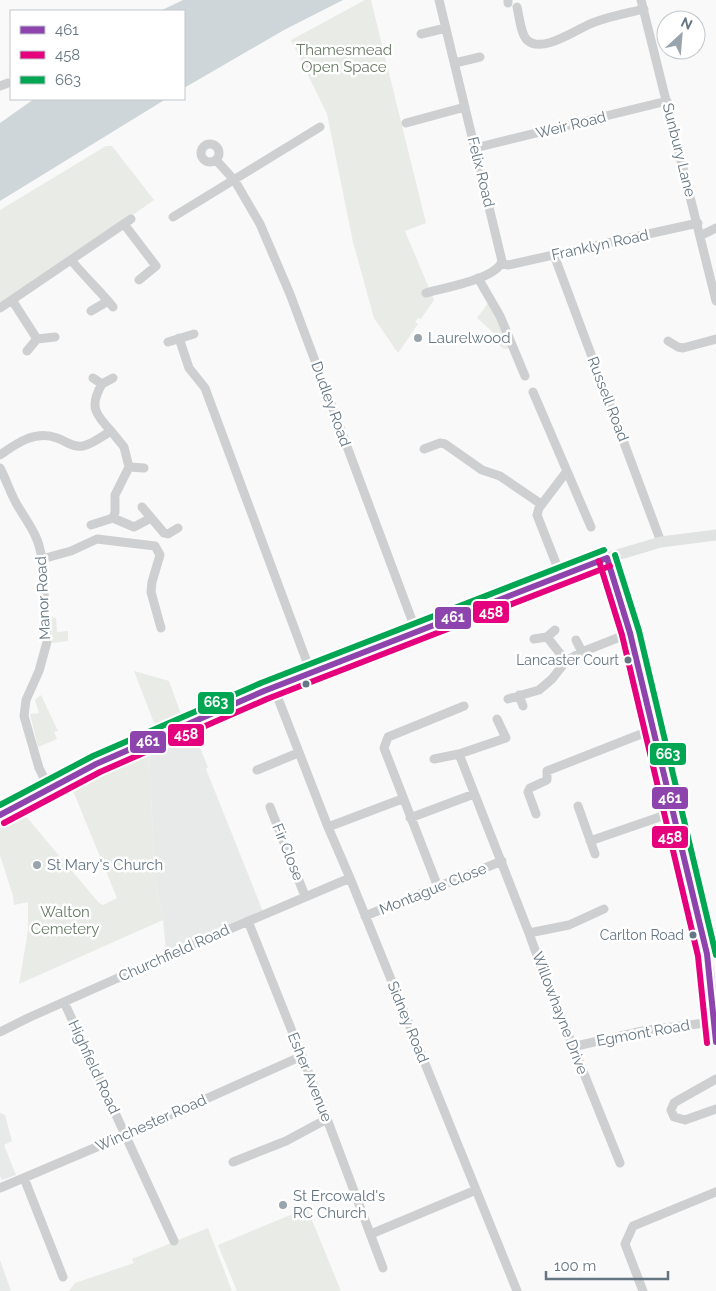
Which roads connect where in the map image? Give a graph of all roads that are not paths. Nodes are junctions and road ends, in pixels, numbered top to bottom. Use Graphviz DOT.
graph roads {
  1 [pos="439,0"];
  2 [pos="643,4"];
  3 [pos="517,7"];
  4 [pos="446,28"];
  5 [pos="421,34"];
  6 [pos="480,57"];
  7 [pos="455,63"];
  8 [pos="667,101"];
  9 [pos="465,106"];
  10 [pos="406,123"];
  11 [pos="320,127"];
  12 [pos="475,148"];
  13 [pos="216,160"];
  14 [pos="235,181"];
  15 [pos="173,217"];
  16 [pos="698,223"];
  17 [pos="716,228"];
  18 [pos="700,236"];
  19 [pos="554,255"];
  20 [pos="71,260"];
  21 [pos="502,263"];
  22 [pos="478,278"];
  23 [pos="139,280"];
  24 [pos="426,293"];
  25 [pos="12,300"];
  26 [pos="716,301"];
  27 [pos="0,308"];
  28 [pos="91,311"];
  29 [pos="194,334"];
  30 [pos="55,338"];
  31 [pos="179,338"];
  32 [pos="37,339"];
  33 [pos="716,339"];
  34 [pos="668,341"];
  35 [pos="168,342"];
  36 [pos="27,351"];
  37 [pos="525,376"];
  38 [pos="93,378"];
  39 [pos="113,378"];
  40 [pos="102,384"];
  41 [pos="533,392"];
  42 [pos="111,431"];
  43 [pos="424,448"];
  44 [pos="0,455"];
  45 [pos="129,467"];
  46 [pos="0,468"];
  47 [pos="144,468"];
  48 [pos="568,470"];
  49 [pos="541,504"];
  50 [pos="142,507"];
  51 [pos="113,518"];
  52 [pos="151,518"];
  53 [pos="92,525"];
  54 [pos="591,527"];
  55 [pos="178,528"];
  56 [pos="716,534"];
  57 [pos="661,542"];
  58 [pos="607,558"];
  59 [pos="42,559"];
  60 [pos="562,576"];
  61 [pos="161,628"];
  62 [pos="556,630"];
  63 [pos="416,631"];
  64 [pos="630,633"];
  65 [pos="547,638"];
  66 [pos="534,639"];
  67 [pos="576,640"];
  68 [pos="582,652"];
  69 [pos="566,661"];
  70 [pos="311,673"];
  71 [pos="274,688"];
  72 [pos="519,695"];
  73 [pos="508,699"];
  74 [pos="464,706"];
  75 [pos="523,706"];
  76 [pos="497,719"];
  77 [pos="654,729"];
  78 [pos="298,753"];
  79 [pos="459,754"];
  80 [pos="434,759"];
  81 [pos="257,770"];
  82 [pos="49,788"];
  83 [pos="474,794"];
  84 [pos="402,799"];
  85 [pos="578,806"];
  86 [pos="270,807"];
  87 [pos="674,812"];
  88 [pos="536,814"];
  89 [pos="0,815"];
  90 [pos="410,818"];
  91 [pos="328,827"];
  92 [pos="590,841"];
  93 [pos="595,854"];
  94 [pos="502,862"];
  95 [pos="350,878"];
  96 [pos="438,887"];
  97 [pos="305,896"];
  98 [pos="604,909"];
  99 [pos="365,916"];
  100 [pos="248,921"];
  101 [pos="530,933"];
  102 [pos="713,973"];
  103 [pos="64,1002"];
  104 [pos="714,1022"];
  105 [pos="0,1032"];
  106 [pos="716,1042"];
  107 [pos="572,1047"];
  108 [pos="302,1056"];
  109 [pos="716,1079"];
  110 [pos="716,1109"];
  111 [pos="327,1119"];
  112 [pos="125,1135"];
  113 [pos="233,1162"];
  114 [pos="620,1163"];
  115 [pos="24,1178"];
  116 [pos="0,1188"];
  117 [pos="476,1190"];
  118 [pos="716,1192"];
  119 [pos="371,1234"];
  120 [pos="174,1241"];
  121 [pos="384,1268"];
  122 [pos="63,1277"];
  123 [pos="517,1291"];
  124 [pos="643,1291"];
  1 -- 4 [label="street, Felix Road"];
  2 -- 3 [label="street"];
  2 -- 8 [label="street, Sunbury Lane"];
  4 -- 5 [label="street"];
  4 -- 7 [label="street, Felix Road"];
  6 -- 7 [label="street"];
  7 -- 9 [label="street, Felix Road"];
  8 -- 12 [label="street, Weir Road"];
  8 -- 16 [label="street, Sunbury Lane"];
  9 -- 10 [label="street"];
  9 -- 12 [label="street, Felix Road"];
  11 -- 14 [label="street"];
  12 -- 21 [label="street, Felix Road"];
  13 -- 14 [label="street, Dudley Road"];
  14 -- 15 [label="street"];
  14 -- 63 [label="street, Dudley Road"];
  16 -- 18 [label="street, Sunbury Lane"];
  16 -- 19 [label="street, Franklyn Road"];
  17 -- 18 [label="street"];
  18 -- 26 [label="street, Sunbury Lane"];
  19 -- 21 [label="street, Franklyn Road"];
  19 -- 57 [label="street, Russell Road"];
  20 -- 23 [label="street"];
  20 -- 25 [label="street"];
  20 -- 28 [label="street"];
  21 -- 22 [label="street"];
  22 -- 24 [label="street"];
  22 -- 37 [label="street"];
  25 -- 27 [label="street"];
  25 -- 32 [label="street"];
  29 -- 31 [label="street"];
  30 -- 32 [label="street"];
  31 -- 35 [label="street"];
  31 -- 70 [label="street"];
  32 -- 36 [label="street"];
  33 -- 34 [label="street"];
  38 -- 40 [label="street"];
  39 -- 40 [label="street"];
  40 -- 42 [label="street"];
  41 -- 48 [label="street"];
  42 -- 44 [label="street"];
  42 -- 45 [label="street"];
  43 -- 49 [label="street"];
  45 -- 47 [label="street"];
  45 -- 51 [label="street"];
  46 -- 59 [label="street, Manor Road"];
  48 -- 49 [label="street"];
  48 -- 54 [label="street"];
  49 -- 60 [label="street"];
  50 -- 52 [label="street"];
  51 -- 52 [label="street"];
  51 -- 53 [label="street"];
  52 -- 55 [label="street"];
  56 -- 57 [label="main road"];
  57 -- 58 [label="main road"];
  58 -- 60 [label="main road"];
  58 -- 64 [label="street"];
  59 -- 61 [label="street"];
  59 -- 82 [label="street, Manor Road"];
  60 -- 63 [label="main road"];
  62 -- 65 [label="street"];
  63 -- 70 [label="main road"];
  64 -- 68 [label="street"];
  64 -- 77 [label="street"];
  65 -- 66 [label="street"];
  65 -- 69 [label="street"];
  67 -- 68 [label="street"];
  68 -- 69 [label="street"];
  69 -- 72 [label="street"];
  70 -- 71 [label="main road"];
  71 -- 78 [label="street, Sidney Road"];
  71 -- 82 [label="main road"];
  72 -- 73 [label="street"];
  72 -- 75 [label="street"];
  74 -- 84 [label="street"];
  76 -- 79 [label="street"];
  77 -- 87 [label="street"];
  77 -- 88 [label="street"];
  78 -- 81 [label="street"];
  78 -- 91 [label="street, Sidney Road"];
  79 -- 80 [label="street"];
  79 -- 83 [label="street, Willowhayne Drive"];
  82 -- 89 [label="main road"];
  83 -- 90 [label="street"];
  83 -- 94 [label="street, Willowhayne Drive"];
  84 -- 90 [label="street"];
  84 -- 91 [label="street"];
  85 -- 92 [label="street"];
  86 -- 97 [label="street, Fir Close"];
  87 -- 92 [label="street"];
  87 -- 102 [label="street"];
  90 -- 96 [label="street"];
  91 -- 95 [label="street, Sidney Road"];
  92 -- 93 [label="street"];
  94 -- 96 [label="street, Montague Close"];
  94 -- 101 [label="street, Willowhayne Drive"];
  95 -- 97 [label="street, Churchfield Road"];
  95 -- 99 [label="street, Sidney Road"];
  96 -- 99 [label="street, Montague Close"];
  97 -- 100 [label="street, Churchfield Road"];
  98 -- 101 [label="street"];
  99 -- 117 [label="street, Sidney Road"];
  100 -- 103 [label="street, Churchfield Road"];
  100 -- 108 [label="street, Esher Avenue"];
  101 -- 107 [label="street, Willowhayne Drive"];
  102 -- 104 [label="street"];
  103 -- 105 [label="street, Churchfield Road"];
  103 -- 112 [label="street, Highfield Road"];
  104 -- 106 [label="street"];
  104 -- 107 [label="street, Egmont Road"];
  107 -- 114 [label="street, Willowhayne Drive"];
  108 -- 111 [label="street, Esher Avenue"];
  108 -- 112 [label="street, Winchester Road"];
  109 -- 110 [label="street"];
  111 -- 113 [label="street"];
  111 -- 119 [label="street, Esher Avenue"];
  112 -- 115 [label="street, Winchester Road"];
  112 -- 120 [label="street, Highfield Road"];
  115 -- 116 [label="street, Winchester Road"];
  115 -- 122 [label="street"];
  117 -- 119 [label="street"];
  117 -- 123 [label="street, Sidney Road"];
  118 -- 124 [label="street"];
  119 -- 121 [label="street, Esher Avenue"];
}
